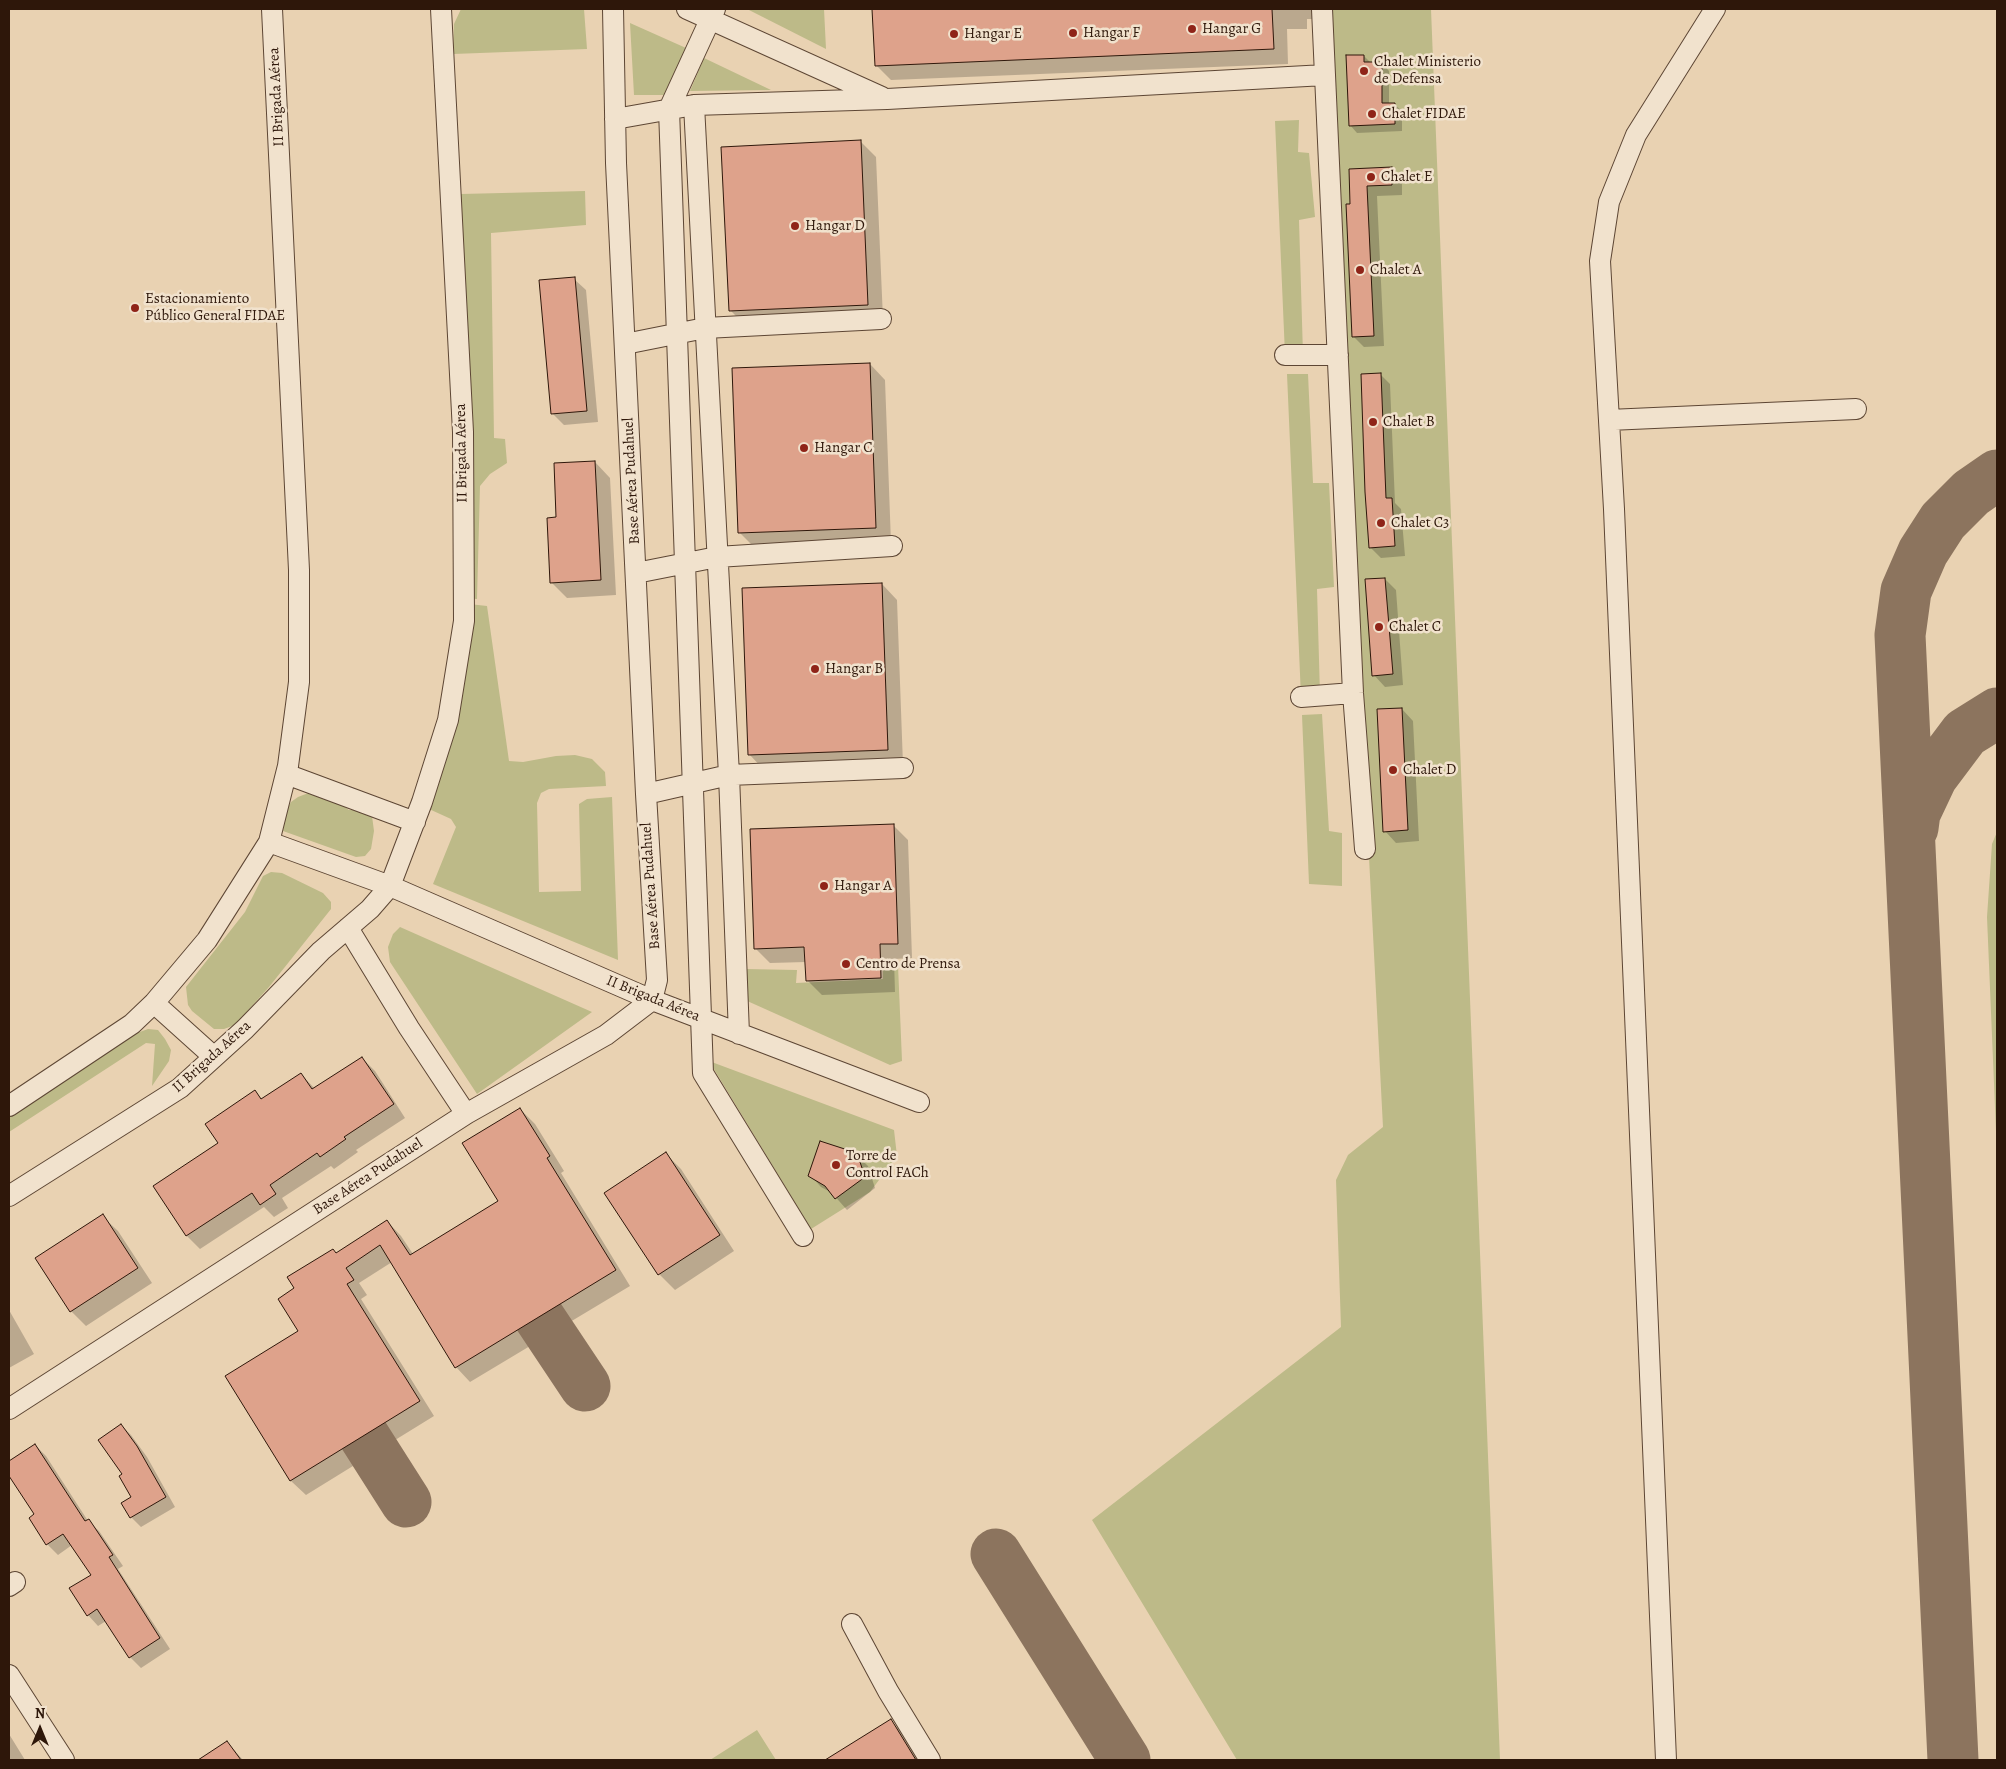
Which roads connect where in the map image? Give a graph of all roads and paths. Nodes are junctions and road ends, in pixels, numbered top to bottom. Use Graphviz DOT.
graph roads {
  1 [pos="272,9"];
  2 [pos="441,9"];
  3 [pos="613,9"];
  4 [pos="688,9"];
  5 [pos="1322,9"];
  6 [pos="1715,9"];
  7 [pos="712,14"];
  8 [pos="1325,75"];
  9 [pos="887,99"];
  10 [pos="694,105"];
  11 [pos="669,109"];
  12 [pos="615,119"];
  13 [pos="881,320"];
  14 [pos="705,328"];
  15 [pos="677,334"];
  16 [pos="625,344"];
  17 [pos="1286,355"];
  18 [pos="1338,355"];
  19 [pos="1856,409"];
  20 [pos="1609,420"];
  21 [pos="892,546"];
  22 [pos="717,557"];
  23 [pos="685,563"];
  24 [pos="636,573"];
  25 [pos="1354,692"];
  26 [pos="1301,697"];
  27 [pos="903,768"];
  28 [pos="286,774"];
  29 [pos="729,775"];
  30 [pos="693,783"];
  31 [pos="646,794"];
  32 [pos="415,822"];
  33 [pos="269,842"];
  34 [pos="1365,849"];
  35 [pos="390,886"];
  36 [pos="348,928"];
  37 [pos="652,1000"];
  38 [pos="154,1003"];
  39 [pos="701,1019"];
  40 [pos="739,1034"];
  41 [pos="214,1057"];
  42 [pos="919,1102"];
  43 [pos="9,1106"];
  44 [pos="466,1114"];
  45 [pos="9,1196"];
  46 [pos="803,1236"];
  47 [pos="9,1409"];
  48 [pos="852,1624"];
  49 [pos="9,1675"];
  50 [pos="64,1760"];
  51 [pos="930,1760"];
  52 [pos="1666,1760"];
  1 -- 28 [label="street, II Brigada Aérea"];
  2 -- 32 [label="street, II Brigada Aérea"];
  3 -- 12 [label="street, Base Aérea Pudahuel"];
  4 -- 7 [label="street"];
  5 -- 8 [label="street"];
  6 -- 20 [label="street"];
  7 -- 9 [label="street"];
  7 -- 11 [label="street"];
  8 -- 9 [label="street"];
  8 -- 18 [label="street"];
  9 -- 10 [label="street"];
  10 -- 11 [label="street"];
  10 -- 14 [label="street"];
  11 -- 12 [label="street"];
  11 -- 15 [label="street"];
  12 -- 16 [label="street, Base Aérea Pudahuel"];
  13 -- 14 [label="street"];
  14 -- 15 [label="street"];
  14 -- 22 [label="street"];
  15 -- 16 [label="street"];
  15 -- 23 [label="street"];
  16 -- 24 [label="street, Base Aérea Pudahuel"];
  17 -- 18 [label="street"];
  18 -- 25 [label="street"];
  19 -- 20 [label="street"];
  20 -- 52 [label="street"];
  21 -- 22 [label="street"];
  22 -- 23 [label="street"];
  22 -- 29 [label="street"];
  23 -- 24 [label="street"];
  23 -- 30 [label="street"];
  24 -- 31 [label="street, Base Aérea Pudahuel"];
  25 -- 26 [label="street"];
  25 -- 34 [label="street"];
  27 -- 29 [label="street"];
  28 -- 32 [label="street"];
  28 -- 33 [label="street, II Brigada Aérea"];
  29 -- 30 [label="street"];
  29 -- 40 [label="street"];
  30 -- 31 [label="street"];
  30 -- 39 [label="street"];
  31 -- 37 [label="street, Base Aérea Pudahuel"];
  32 -- 35 [label="street, II Brigada Aérea"];
  33 -- 35 [label="street, II Brigada Aérea"];
  33 -- 38 [label="street, II Brigada Aérea"];
  35 -- 36 [label="street, II Brigada Aérea"];
  35 -- 37 [label="street, II Brigada Aérea"];
  36 -- 41 [label="street, II Brigada Aérea"];
  36 -- 44 [label="street"];
  37 -- 39 [label="street, II Brigada Aérea"];
  37 -- 44 [label="street, Base Aérea Pudahuel"];
  38 -- 41 [label="street"];
  38 -- 43 [label="street, II Brigada Aérea"];
  39 -- 40 [label="street, II Brigada Aérea"];
  39 -- 46 [label="street"];
  40 -- 42 [label="street, II Brigada Aérea"];
  41 -- 45 [label="street, II Brigada Aérea"];
  44 -- 47 [label="street, Base Aérea Pudahuel"];
  48 -- 51 [label="street"];
  49 -- 50 [label="street"];
}
